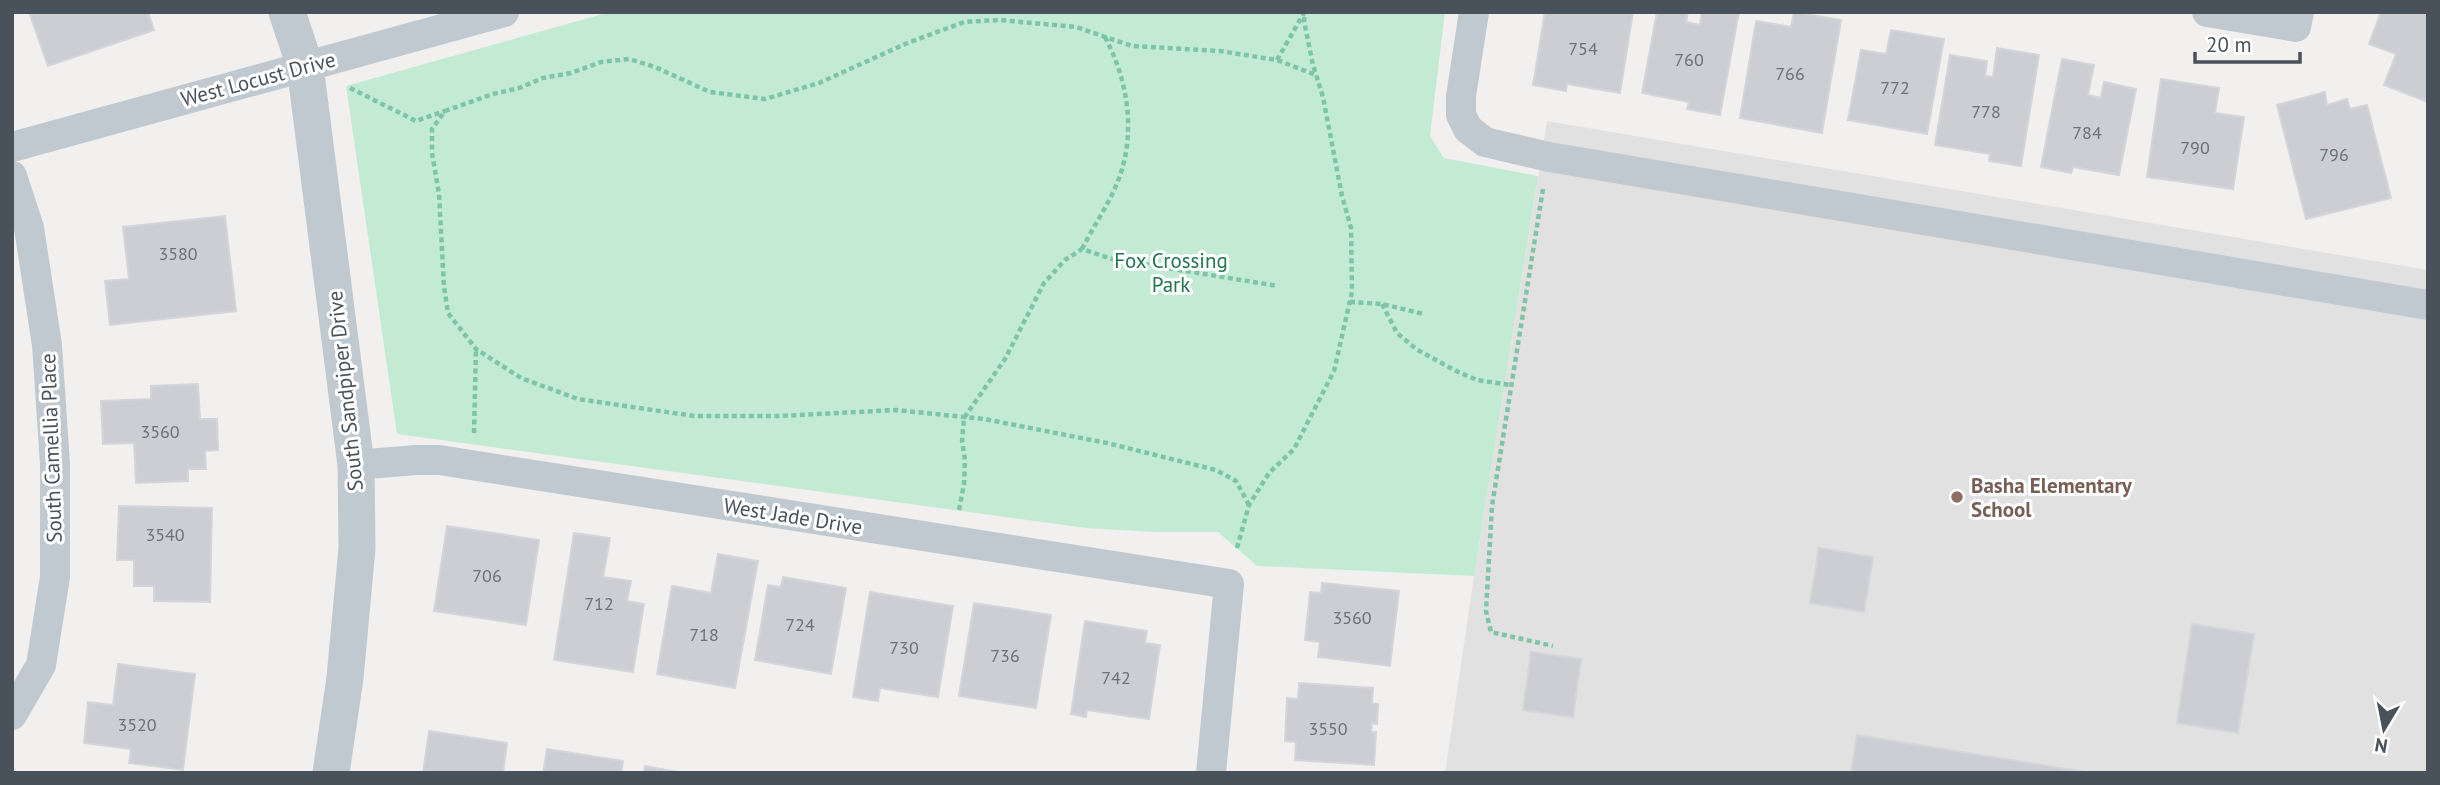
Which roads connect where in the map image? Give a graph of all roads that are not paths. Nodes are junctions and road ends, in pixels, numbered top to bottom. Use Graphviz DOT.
graph roads {
  1 [pos="287,12"];
  2 [pos="504,12"];
  3 [pos="1474,12"];
  4 [pos="2207,12"];
  5 [pos="2297,20"];
  6 [pos="306,66"];
  7 [pos="12,147"];
  8 [pos="12,176"];
  9 [pos="2428,305"];
  10 [pos="356,465"];
  11 [pos="12,715"];
  12 [pos="331,773"];
  13 [pos="1211,773"];
  1 -- 6 [label="street, South Sandpiper Drive"];
  2 -- 6 [label="street, West Locust Drive"];
  3 -- 9 [label="street"];
  4 -- 5 [label="street"];
  6 -- 7 [label="street, West Locust Drive"];
  6 -- 10 [label="street, South Sandpiper Drive"];
  8 -- 11 [label="street, South Camellia Place"];
  10 -- 12 [label="street, South Sandpiper Drive"];
  10 -- 13 [label="street, West Jade Drive"];
}
